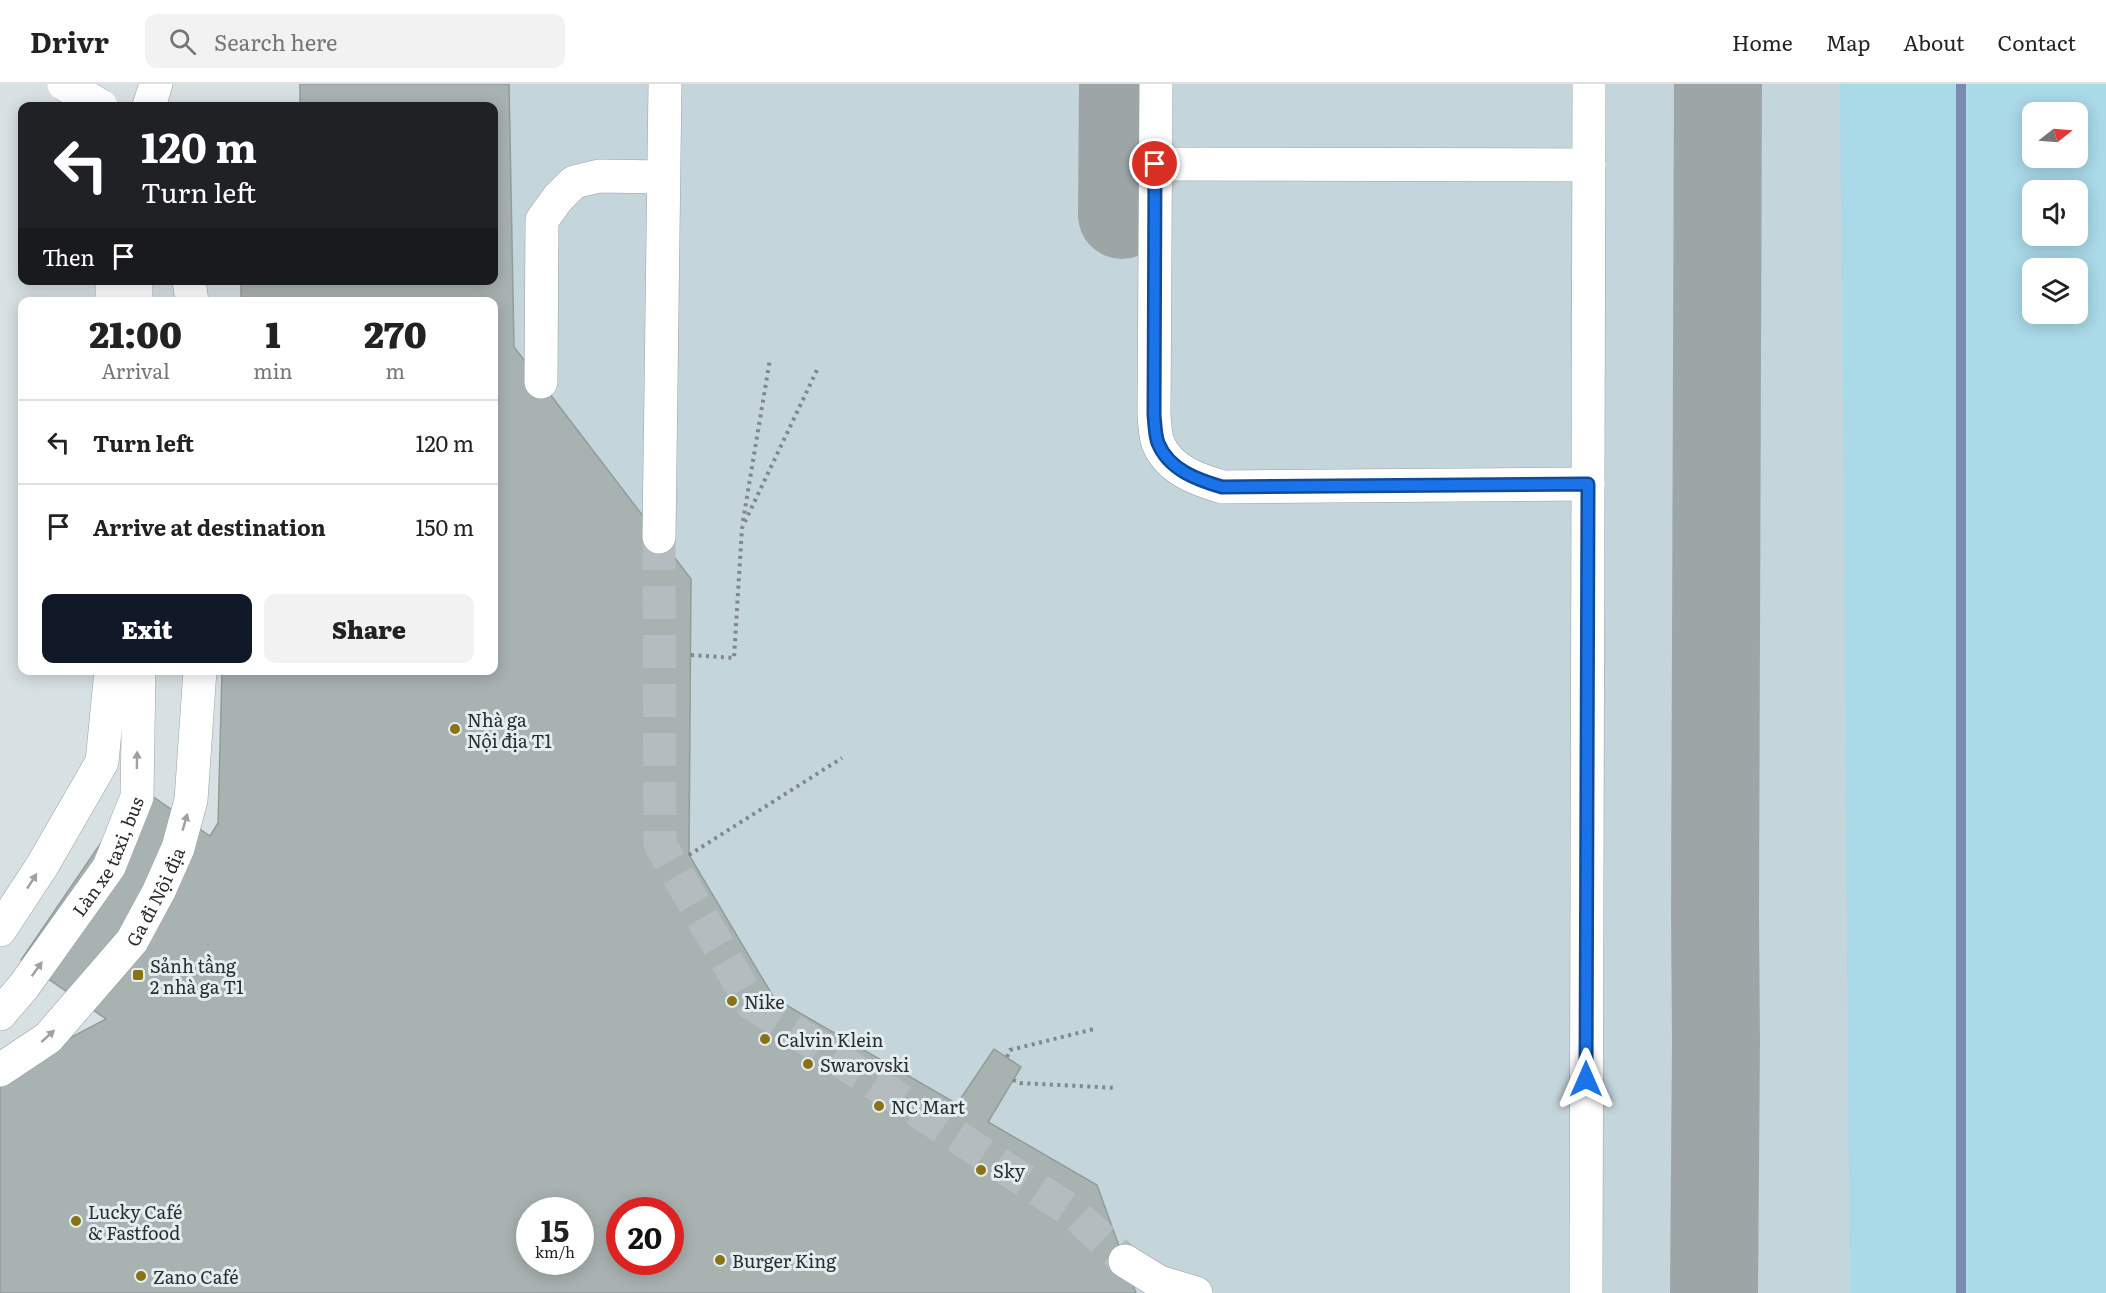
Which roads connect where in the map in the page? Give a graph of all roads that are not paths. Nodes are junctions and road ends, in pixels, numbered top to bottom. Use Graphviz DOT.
graph roads {
  1 [pos="64,84"];
  2 [pos="81,84"];
  3 [pos="135,84"];
  4 [pos="156,84"];
  5 [pos="665,84"];
  6 [pos="1156,84"];
  7 [pos="1589,84"];
  8 [pos="86,102"];
  9 [pos="94,102"];
  10 [pos="137,102"];
  11 [pos="150,102"];
  12 [pos="1155,164"];
  13 [pos="1589,165"];
  14 [pos="663,177"];
  15 [pos="541,382"];
  16 [pos="1588,484"];
  17 [pos="659,537"];
  18 [pos="111,675"];
  19 [pos="139,675"];
  20 [pos="200,675"];
  21 [pos="0,930"];
  22 [pos="0,1014"];
  23 [pos="0,1070"];
  24 [pos="1125,1261"];
  25 [pos="1156,1288"];
  26 [pos="1196,1293"];
  27 [pos="1586,1293"];
  1 -- 9 [label="lane, bridge"];
  2 -- 8 [label="lane"];
  3 -- 10 [label="lane"];
  4 -- 11 [label="lane"];
  5 -- 14 [label="lane"];
  6 -- 12 [label="lane"];
  7 -- 13 [label="lane"];
  12 -- 13 [label="lane"];
  12 -- 16 [label="lane"];
  13 -- 16 [label="lane"];
  14 -- 15 [label="lane"];
  14 -- 17 [label="lane"];
  16 -- 27 [label="lane"];
  21 -- 18 [label="lane, one-way"];
  22 -- 19 [label="lane, Làn xe taxi, bus, one-way"];
  23 -- 20 [label="lane, Ga đi Nội địa, one-way"];
  24 -- 25 [label="lane"];
  25 -- 26 [label="lane"];
}
